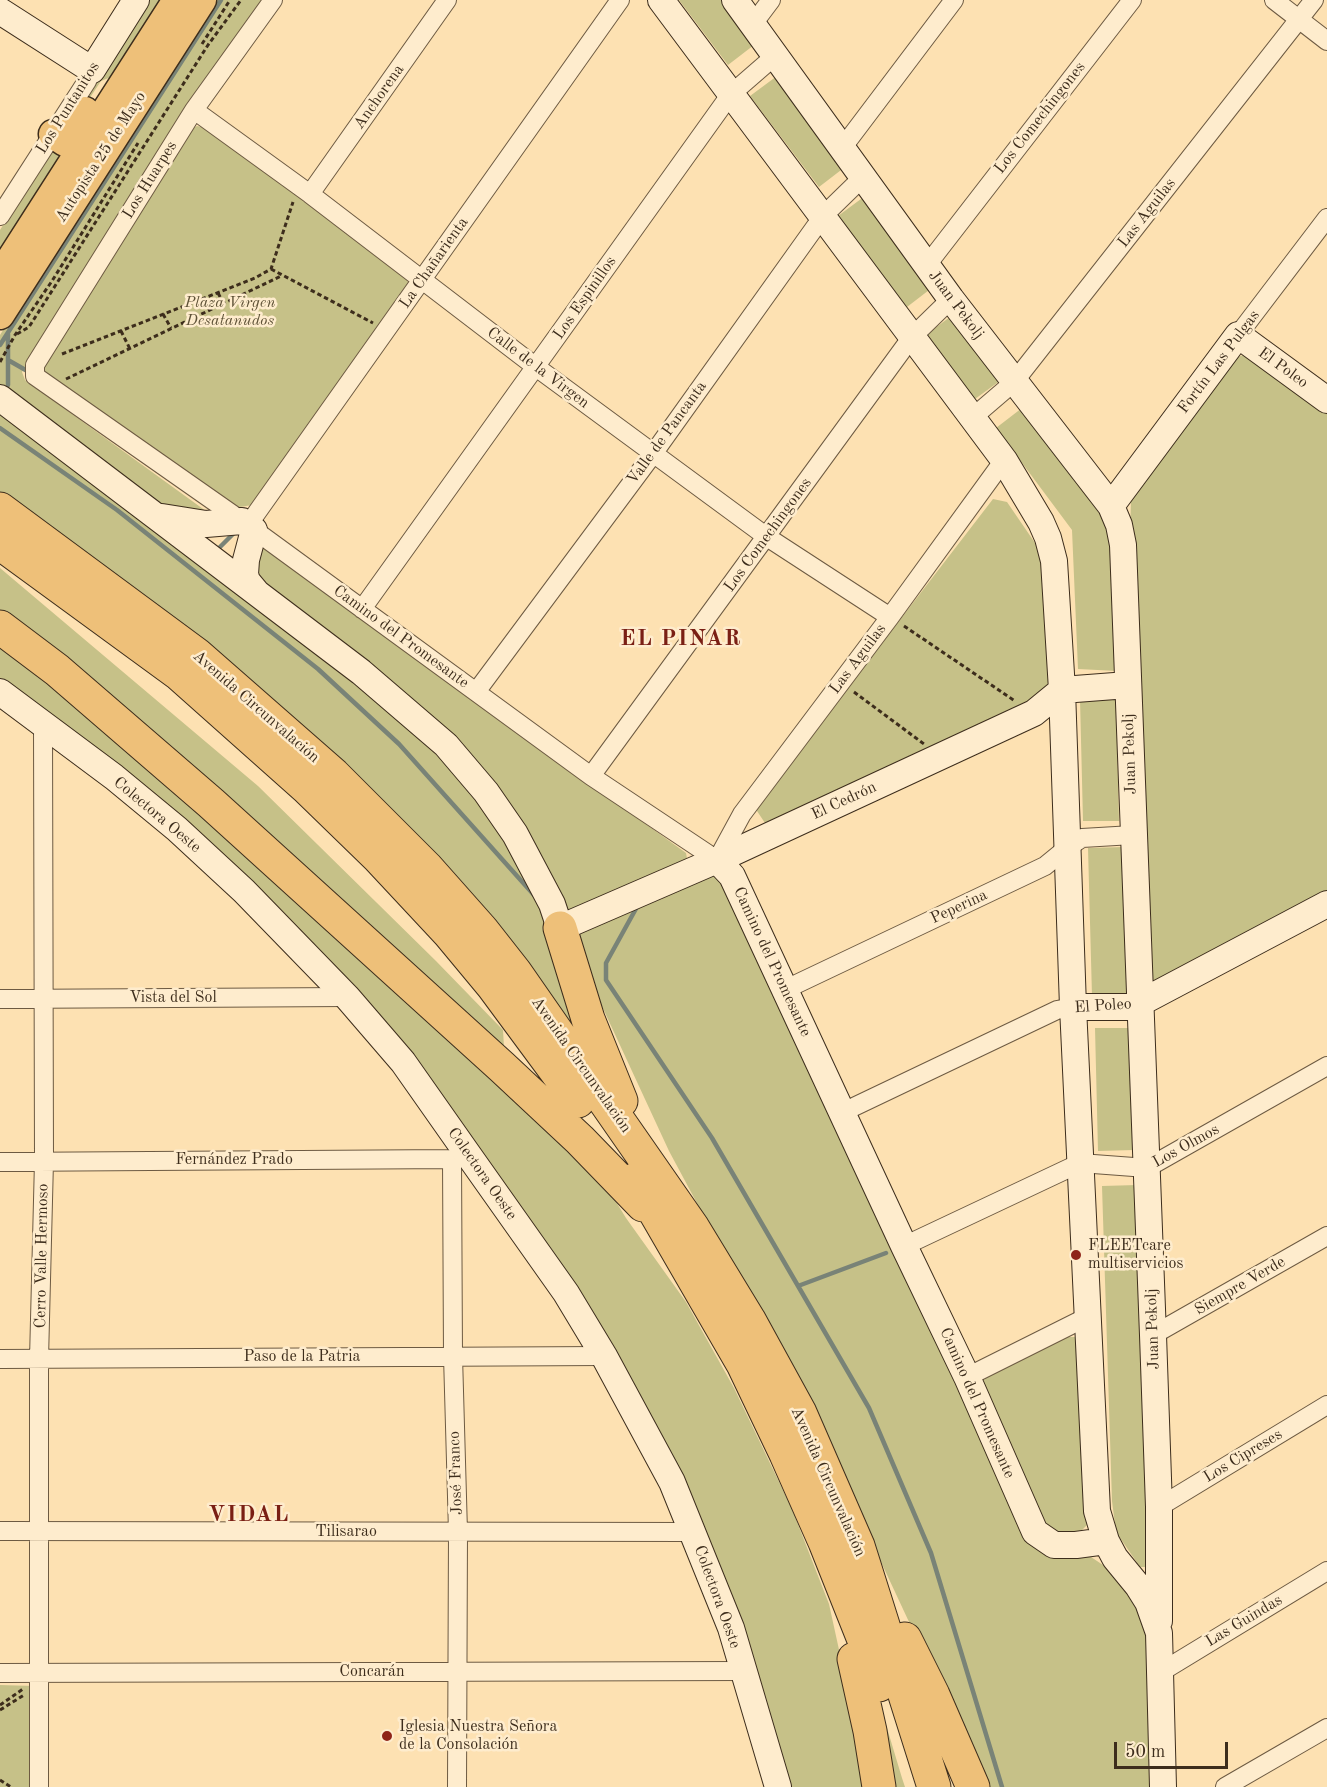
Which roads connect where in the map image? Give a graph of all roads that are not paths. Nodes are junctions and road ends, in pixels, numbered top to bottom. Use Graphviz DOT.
graph roads {
  1 [pos="136,0"];
  2 [pos="177,0"];
  3 [pos="202,0"];
  4 [pos="273,0"];
  5 [pos="447,0"];
  6 [pos="620,0"];
  7 [pos="661,0"];
  8 [pos="735,0"];
  9 [pos="771,0"];
  10 [pos="954,0"];
  11 [pos="1132,0"];
  12 [pos="1274,0"];
  13 [pos="1314,0"];
  14 [pos="0,11"];
  15 [pos="1299,20"];
  16 [pos="753,24"];
  17 [pos="1327,41"];
  18 [pos="776,55"];
  19 [pos="92,70"];
  20 [pos="123,83"];
  21 [pos="730,95"];
  22 [pos="194,110"];
  23 [pos="53,134"];
  24 [pos="843,147"];
  25 [pos="862,178"];
  26 [pos="306,200"];
  27 [pos="0,216"];
  28 [pos="823,216"];
  29 [pos="1327,218"];
  30 [pos="927,265"];
  31 [pos="0,276"];
  32 [pos="422,280"];
  33 [pos="951,299"];
  34 [pos="9,330"];
  35 [pos="1238,336"];
  36 [pos="911,338"];
  37 [pos="34,365"];
  38 [pos="536,368"];
  39 [pos="1014,382"];
  40 [pos="0,398"];
  41 [pos="1327,400"];
  42 [pos="972,418"];
  43 [pos="653,454"];
  44 [pos="1004,460"];
  45 [pos="1111,506"];
  46 [pos="0,509"];
  47 [pos="158,516"];
  48 [pos="248,526"];
  49 [pos="767,537"];
  50 [pos="0,543"];
  51 [pos="257,593"];
  52 [pos="362,609"];
  53 [pos="890,617"];
  54 [pos="0,627"];
  55 [pos="1128,685"];
  56 [pos="1062,690"];
  57 [pos="0,692"];
  58 [pos="476,692"];
  59 [pos="43,725"];
  60 [pos="591,776"];
  61 [pos="1133,836"];
  62 [pos="1066,848"];
  63 [pos="717,860"];
  64 [pos="1326,908"];
  65 [pos="560,928"];
  66 [pos="784,990"];
  67 [pos="346,997"];
  68 [pos="0,999"];
  69 [pos="44,999"];
  70 [pos="1140,1004"];
  71 [pos="1073,1007"];
  72 [pos="1327,1066"];
  73 [pos="842,1113"];
  74 [pos="460,1156"];
  75 [pos="44,1161"];
  76 [pos="0,1162"];
  77 [pos="1080,1163"];
  78 [pos="1147,1168"];
  79 [pos="679,1229"];
  80 [pos="1327,1236"];
  81 [pos="903,1246"];
  82 [pos="1087,1317"];
  83 [pos="1154,1335"];
  84 [pos="453,1356"];
  85 [pos="604,1356"];
  86 [pos="0,1359"];
  87 [pos="39,1359"];
  88 [pos="967,1377"];
  89 [pos="1327,1405"];
  90 [pos="1159,1507"];
  91 [pos="0,1531"];
  92 [pos="40,1531"];
  93 [pos="458,1532"];
  94 [pos="693,1532"];
  95 [pos="1106,1541"];
  96 [pos="845,1553"];
  97 [pos="1327,1571"];
  98 [pos="1159,1634"];
  99 [pos="743,1671"];
  100 [pos="0,1672"];
  101 [pos="458,1672"];
  102 [pos="1161,1672"];
  103 [pos="40,1678"];
  104 [pos="1327,1728"];
  105 [pos="39,1787"];
  106 [pos="457,1787"];
  107 [pos="778,1787"];
  108 [pos="879,1787"];
  109 [pos="911,1787"];
  110 [pos="934,1787"];
  111 [pos="974,1787"];
  112 [pos="1163,1787"];
  113 [pos="1226,1787"];
  1 -- 19 [label="street, Los Puntanitos"];
  2 -- 20 [label="main road, Autopista 25 de Mayo"];
  3 -- 34 [label="main road, Autopista 25 de Mayo"];
  4 -- 22 [label="street, Los Huarpes"];
  5 -- 26 [label="street, Anchorena"];
  6 -- 32 [label="street, La Chañarienta"];
  7 -- 21 [label="street"];
  8 -- 16 [label="street, Juan Pekolj"];
  9 -- 16 [label="street"];
  10 -- 24 [label="street"];
  11 -- 30 [label="street, Los Comechingones"];
  12 -- 15 [label="street"];
  13 -- 15 [label="street, Las Aguilas"];
  14 -- 19 [label="street"];
  15 -- 17 [label="street"];
  15 -- 39 [label="street, Las Aguilas"];
  16 -- 18 [label="street, Juan Pekolj"];
  18 -- 21 [label="street, Los Espinillos"];
  18 -- 24 [label="street, Juan Pekolj"];
  19 -- 23 [label="street, Los Puntanitos"];
  20 -- 23 [label="main road"];
  20 -- 31 [label="main road, Autopista 25 de Mayo"];
  21 -- 28 [label="street"];
  21 -- 38 [label="street, Los Espinillos"];
  22 -- 26 [label="street, Calle de la Virgen"];
  22 -- 37 [label="street, Los Huarpes"];
  23 -- 27 [label="street, Los Puntanitos"];
  24 -- 25 [label="street, Juan Pekolj"];
  25 -- 28 [label="street, Valle de Pancanta"];
  25 -- 30 [label="street, Juan Pekolj"];
  26 -- 32 [label="street, Calle de la Virgen"];
  28 -- 36 [label="street"];
  28 -- 43 [label="street, Valle de Pancanta"];
  29 -- 35 [label="street, Fortín Las Pulgas"];
  30 -- 33 [label="street, Juan Pekolj"];
  32 -- 38 [label="street, Calle de la Virgen"];
  32 -- 48 [label="street, La Chañarienta"];
  33 -- 36 [label="street, Los Comechingones"];
  33 -- 39 [label="street, Juan Pekolj"];
  35 -- 41 [label="street, El Poleo"];
  35 -- 45 [label="street, Fortín Las Pulgas"];
  36 -- 42 [label="street"];
  36 -- 49 [label="street, Los Comechingones"];
  37 -- 48 [label="street, Camino del Promesante"];
  38 -- 43 [label="street, Calle de la Virgen"];
  38 -- 52 [label="street, Los Espinillos"];
  39 -- 42 [label="street, Las Aguilas"];
  39 -- 45 [label="street, Juan Pekolj"];
  40 -- 47 [label="street"];
  42 -- 44 [label="street"];
  43 -- 49 [label="street, Calle de la Virgen"];
  43 -- 58 [label="street, Valle de Pancanta"];
  44 -- 53 [label="street, Las Aguilas"];
  44 -- 56 [label="street"];
  45 -- 55 [label="street, Juan Pekolj"];
  46 -- 79 [label="highway, Avenida Circunvalación"];
  47 -- 48 [label="street"];
  47 -- 51 [label="street"];
  48 -- 51 [label="street"];
  48 -- 52 [label="street, Camino del Promesante"];
  49 -- 53 [label="street, Calle de la Virgen"];
  49 -- 60 [label="street, Los Comechingones"];
  50 -- 79 [label="highway, Avenida Circunvalación"];
  51 -- 65 [label="street"];
  52 -- 58 [label="street, Camino del Promesante"];
  53 -- 63 [label="street, Las Aguilas"];
  54 -- 79 [label="highway"];
  55 -- 56 [label="street"];
  55 -- 61 [label="street, Juan Pekolj"];
  56 -- 62 [label="street"];
  56 -- 63 [label="street, El Cedrón"];
  57 -- 59 [label="street, Colectora Oeste"];
  58 -- 60 [label="street, Camino del Promesante"];
  59 -- 67 [label="street, Colectora Oeste"];
  59 -- 69 [label="street, Cerro Valle Hermoso"];
  60 -- 63 [label="street, Camino del Promesante"];
  61 -- 62 [label="street, Peperina"];
  61 -- 70 [label="street, Juan Pekolj"];
  62 -- 66 [label="street, Peperina"];
  62 -- 71 [label="street"];
  63 -- 65 [label="street, El Cedrón"];
  63 -- 66 [label="street, Camino del Promesante"];
  64 -- 70 [label="street, El Poleo"];
  65 -- 79 [label="highway"];
  66 -- 73 [label="street, Camino del Promesante"];
  67 -- 69 [label="street, Vista del Sol"];
  67 -- 74 [label="street, Colectora Oeste"];
  68 -- 69 [label="street, Vista del Sol"];
  69 -- 75 [label="street, Cerro Valle Hermoso"];
  70 -- 71 [label="street, El Poleo"];
  70 -- 78 [label="street, Juan Pekolj"];
  71 -- 73 [label="street, El Poleo"];
  71 -- 77 [label="street"];
  72 -- 78 [label="street, Los Olmos"];
  73 -- 81 [label="street, Camino del Promesante"];
  74 -- 75 [label="street, Fernández Prado"];
  74 -- 84 [label="street, José Franco"];
  74 -- 85 [label="street, Colectora Oeste"];
  75 -- 76 [label="street, Fernández Prado"];
  75 -- 87 [label="street, Cerro Valle Hermoso"];
  77 -- 78 [label="street, Los Olmos"];
  77 -- 81 [label="street, Los Olmos"];
  77 -- 82 [label="street"];
  78 -- 83 [label="street, Juan Pekolj"];
  79 -- 96 [label="highway, Avenida Circunvalación"];
  80 -- 83 [label="street, Siempre Verde"];
  81 -- 88 [label="street, Camino del Promesante"];
  82 -- 88 [label="street"];
  82 -- 95 [label="street"];
  83 -- 90 [label="street, Juan Pekolj"];
  84 -- 85 [label="street, Paso de la Patria"];
  84 -- 87 [label="street, Paso de la Patria"];
  84 -- 93 [label="street, José Franco"];
  85 -- 94 [label="street, Colectora Oeste"];
  86 -- 87 [label="street, Paso de la Patria"];
  87 -- 92 [label="street, Cerro Valle Hermoso"];
  88 -- 95 [label="street, Camino del Promesante"];
  89 -- 90 [label="street, Los Cipreses"];
  90 -- 98 [label="street, Juan Pekolj"];
  91 -- 92 [label="street, Tilisarao"];
  92 -- 93 [label="street, Tilisarao"];
  92 -- 103 [label="street, Cerro Valle Hermoso"];
  93 -- 94 [label="street, Tilisarao"];
  93 -- 101 [label="street, José Franco"];
  94 -- 99 [label="street, Colectora Oeste"];
  95 -- 98 [label="street"];
  96 -- 108 [label="highway"];
  96 -- 109 [label="highway, Avenida Circunvalación"];
  96 -- 110 [label="highway, Avenida Circunvalación"];
  96 -- 111 [label="highway"];
  97 -- 102 [label="street, Las Guindas"];
  98 -- 102 [label="street"];
  99 -- 101 [label="street, Concarán"];
  99 -- 107 [label="street, Colectora Oeste"];
  100 -- 103 [label="street, Concarán"];
  101 -- 103 [label="street, Concarán"];
  101 -- 106 [label="street, José Franco"];
  102 -- 112 [label="street"];
  103 -- 105 [label="street, Cerro Valle Hermoso"];
  104 -- 113 [label="street"];
}
